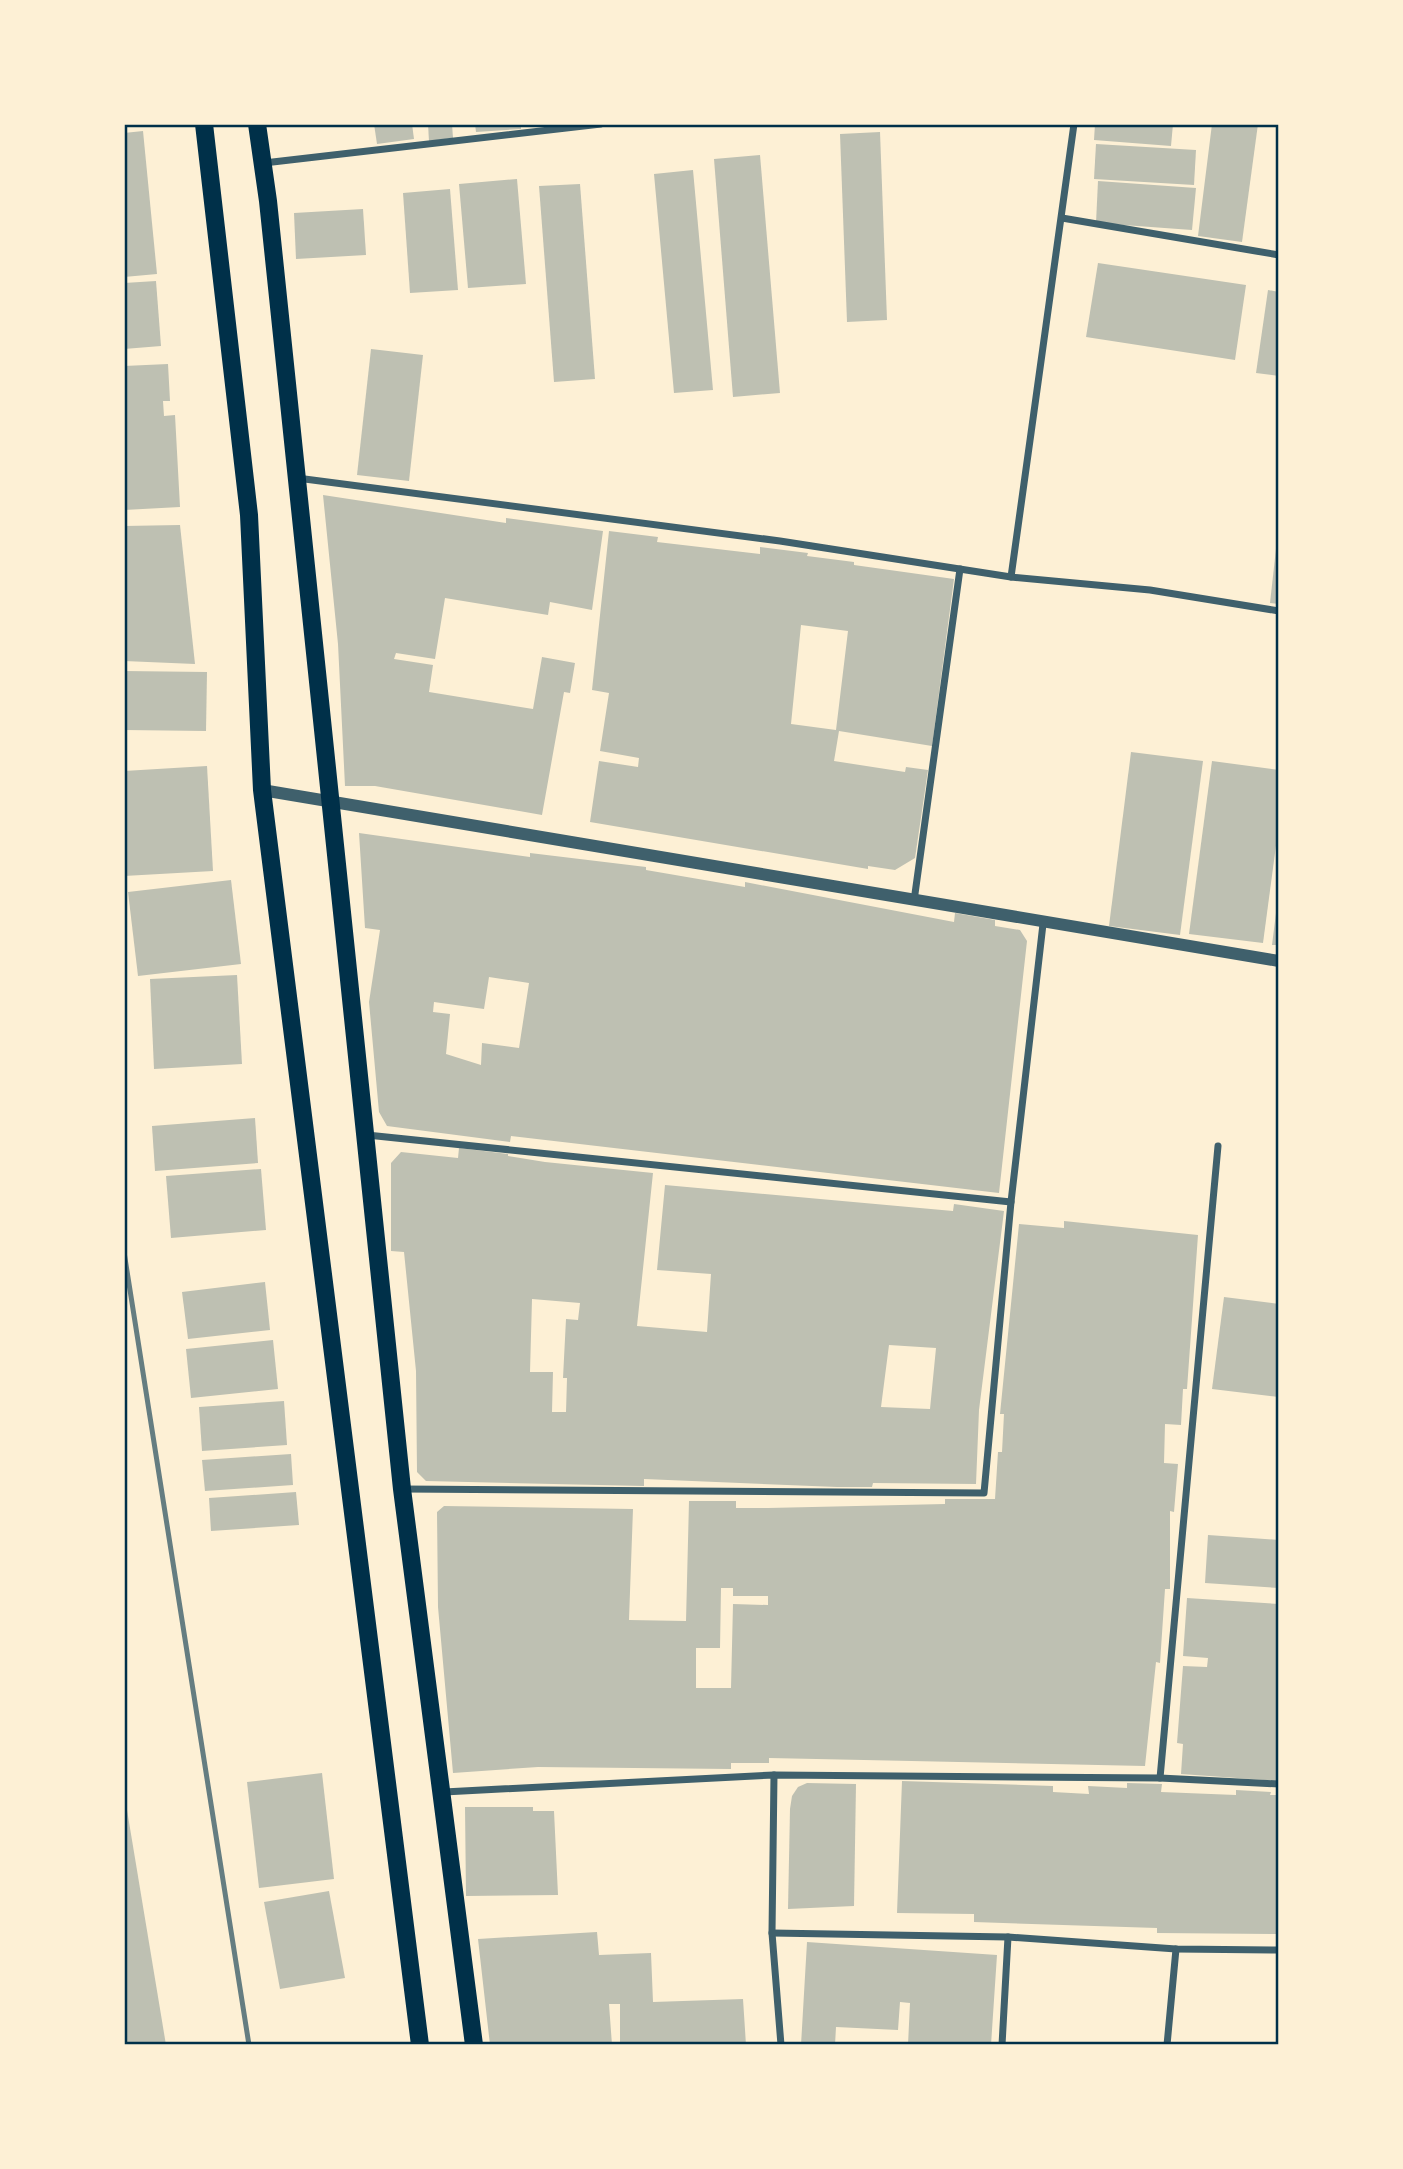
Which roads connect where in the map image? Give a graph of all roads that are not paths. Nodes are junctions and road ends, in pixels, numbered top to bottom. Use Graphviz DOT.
graph roads {
  1 [pos="204,124"];
  2 [pos="257,124"];
  3 [pos="601,124"];
  4 [pos="1074,124"];
  5 [pos="263,163"];
  6 [pos="1062,218"];
  7 [pos="1279,255"];
  8 [pos="296,478"];
  9 [pos="960,569"];
  10 [pos="1011,577"];
  11 [pos="1279,611"];
  12 [pos="262,790"];
  13 [pos="332,802"];
  14 [pos="914,901"];
  15 [pos="1043,924"];
  16 [pos="1279,961"];
  17 [pos="363,1135"];
  18 [pos="1218,1146"];
  19 [pos="1011,1202"];
  20 [pos="402,1489"];
  21 [pos="774,1775"];
  22 [pos="1160,1778"];
  23 [pos="1279,1784"];
  24 [pos="442,1792"];
  25 [pos="772,1933"];
  26 [pos="1008,1937"];
  27 [pos="1176,1949"];
  28 [pos="1279,1950"];
  29 [pos="420,2045"];
  30 [pos="474,2045"];
  31 [pos="781,2045"];
  32 [pos="1002,2045"];
  33 [pos="1167,2045"];
  1 -- 12 [label="main road"];
  2 -- 5 [label="main road"];
  3 -- 5 [label="street"];
  4 -- 6 [label="street"];
  5 -- 8 [label="main road"];
  6 -- 7 [label="street"];
  6 -- 10 [label="street"];
  8 -- 9 [label="street"];
  8 -- 13 [label="main road"];
  9 -- 10 [label="street"];
  9 -- 14 [label="street"];
  10 -- 11 [label="street"];
  12 -- 13 [label="street"];
  12 -- 29 [label="main road"];
  13 -- 14 [label="street"];
  13 -- 17 [label="main road"];
  14 -- 15 [label="street"];
  15 -- 16 [label="street"];
  15 -- 19 [label="street"];
  17 -- 19 [label="street"];
  17 -- 20 [label="main road"];
  18 -- 22 [label="street"];
  19 -- 20 [label="street"];
  20 -- 24 [label="main road"];
  21 -- 22 [label="street"];
  21 -- 24 [label="street"];
  21 -- 25 [label="street"];
  22 -- 23 [label="street"];
  24 -- 30 [label="main road"];
  25 -- 26 [label="street"];
  25 -- 31 [label="street"];
  26 -- 27 [label="street"];
  26 -- 32 [label="street"];
  27 -- 28 [label="street"];
  27 -- 33 [label="street"];
}
